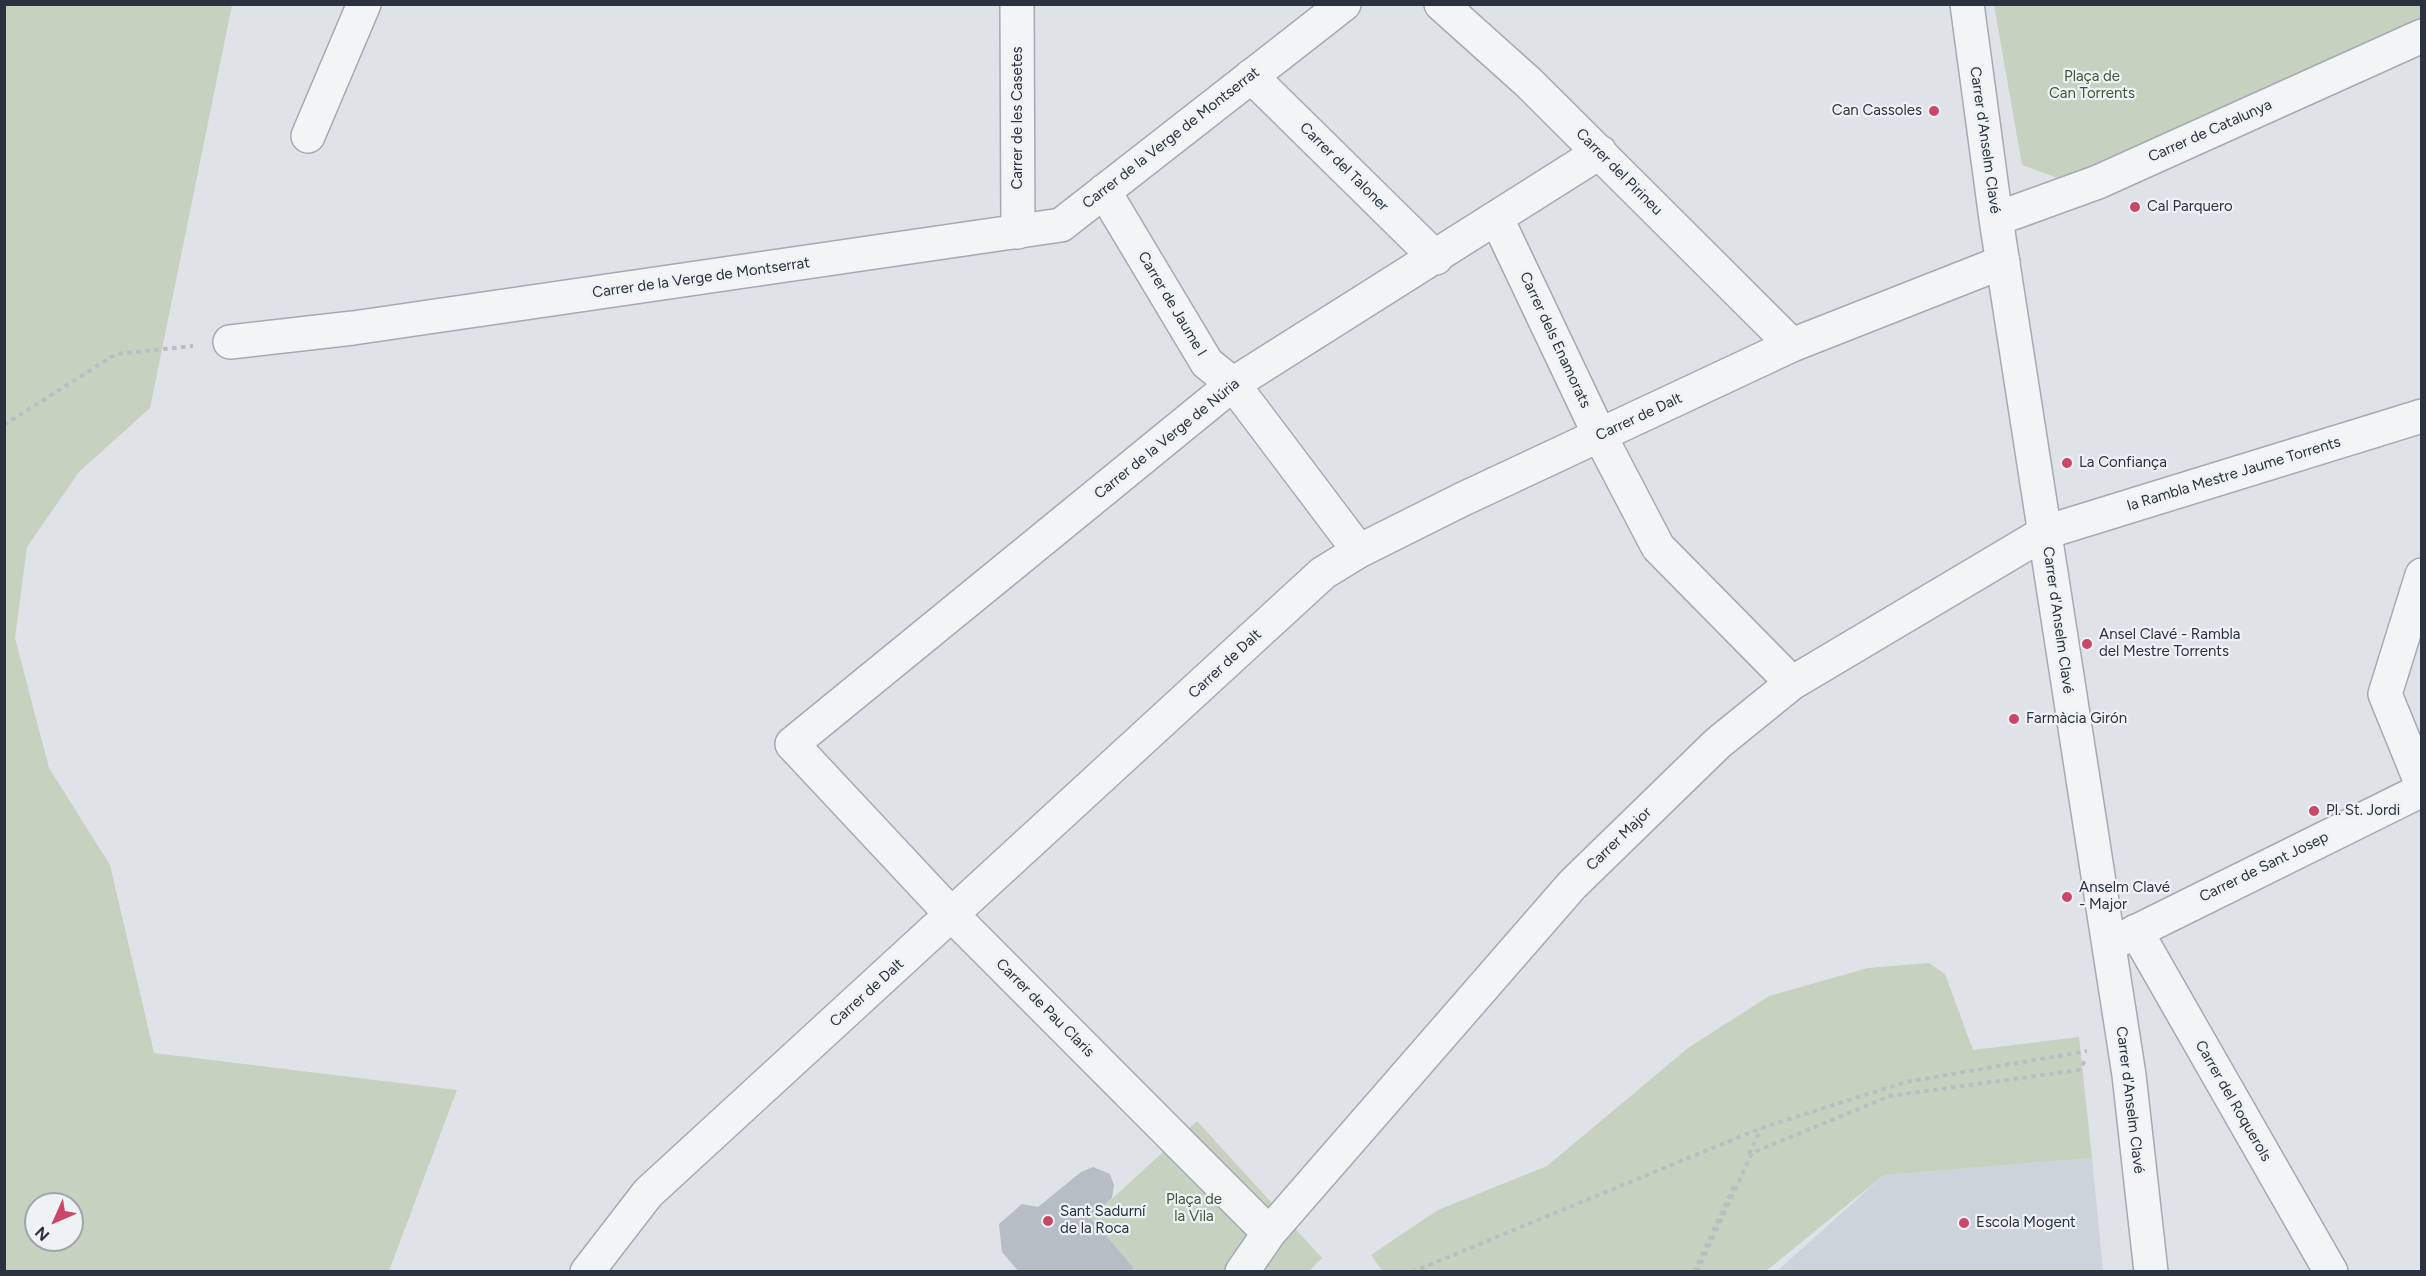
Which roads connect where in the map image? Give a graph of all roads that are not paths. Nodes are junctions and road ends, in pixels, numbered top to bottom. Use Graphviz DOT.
graph roads {
  1 [pos="364,4"];
  2 [pos="1017,4"];
  3 [pos="1344,4"];
  4 [pos="1441,4"];
  5 [pos="1966,4"];
  6 [pos="2421,36"];
  7 [pos="1251,76"];
  8 [pos="308,136"];
  9 [pos="1600,152"];
  10 [pos="1104,191"];
  11 [pos="1497,219"];
  12 [pos="1996,219"];
  13 [pos="1018,232"];
  14 [pos="1436,258"];
  15 [pos="2003,262"];
  16 [pos="230,342"];
  17 [pos="1792,345"];
  18 [pos="1233,384"];
  19 [pos="2421,416"];
  20 [pos="1600,436"];
  21 [pos="2046,532"];
  22 [pos="1359,551"];
  23 [pos="2421,575"];
  24 [pos="1792,683"];
  25 [pos="792,744"];
  26 [pos="2421,785"];
  27 [pos="2421,790"];
  28 [pos="952,915"];
  29 [pos="2136,931"];
  30 [pos="2108,946"];
  31 [pos="1269,1233"];
  32 [pos="586,1272"];
  33 [pos="1242,1272"];
  34 [pos="2151,1272"];
  35 [pos="2331,1272"];
  1 -- 8 [label="street"];
  2 -- 13 [label="street, Carrer de les Casetes"];
  3 -- 7 [label="street, Carrer de la Verge de Montserrat"];
  4 -- 9 [label="street, Carrer del Pirineu"];
  5 -- 12 [label="street, Carrer d'Anselm Clavé"];
  6 -- 12 [label="street, Carrer de Catalunya"];
  7 -- 10 [label="street, Carrer de la Verge de Montserrat"];
  7 -- 14 [label="street, Carrer del Taloner"];
  9 -- 11 [label="street, Carrer de la Verge de Núria"];
  9 -- 17 [label="street, Carrer del Pirineu"];
  10 -- 13 [label="street, Carrer de la Verge de Montserrat"];
  10 -- 18 [label="street, Carrer de Jaume I"];
  11 -- 14 [label="street, Carrer de la Verge de Núria"];
  11 -- 20 [label="street, Carrer dels Enamorats"];
  12 -- 15 [label="street, Carrer d'Anselm Clavé"];
  13 -- 16 [label="street, Carrer de la Verge de Montserrat"];
  14 -- 18 [label="street, Carrer de la Verge de Núria"];
  15 -- 17 [label="street, Carrer de Dalt"];
  15 -- 21 [label="street, Carrer d'Anselm Clavé"];
  17 -- 20 [label="street, Carrer de Dalt"];
  18 -- 22 [label="street, Carrer de Jaume I"];
  18 -- 25 [label="street, Carrer de la Verge de Núria"];
  19 -- 21 [label="street, la Rambla Mestre Jaume Torrents"];
  20 -- 22 [label="street, Carrer de Dalt"];
  20 -- 24 [label="street, Carrer dels Enamorats"];
  21 -- 24 [label="street, Carrer Major"];
  21 -- 30 [label="street, Carrer d'Anselm Clavé"];
  22 -- 28 [label="street, Carrer de Dalt"];
  23 -- 26 [label="street"];
  24 -- 31 [label="street, Carrer Major"];
  25 -- 28 [label="street, Carrer de Pau Claris"];
  27 -- 29 [label="street, Carrer de Sant Josep"];
  28 -- 31 [label="street, Carrer de Pau Claris"];
  28 -- 32 [label="street, Carrer de Dalt"];
  29 -- 30 [label="street, Carrer de Sant Josep"];
  29 -- 35 [label="street, Carrer del Roquerols"];
  30 -- 34 [label="street, Carrer d'Anselm Clavé"];
  31 -- 33 [label="street"];
}
